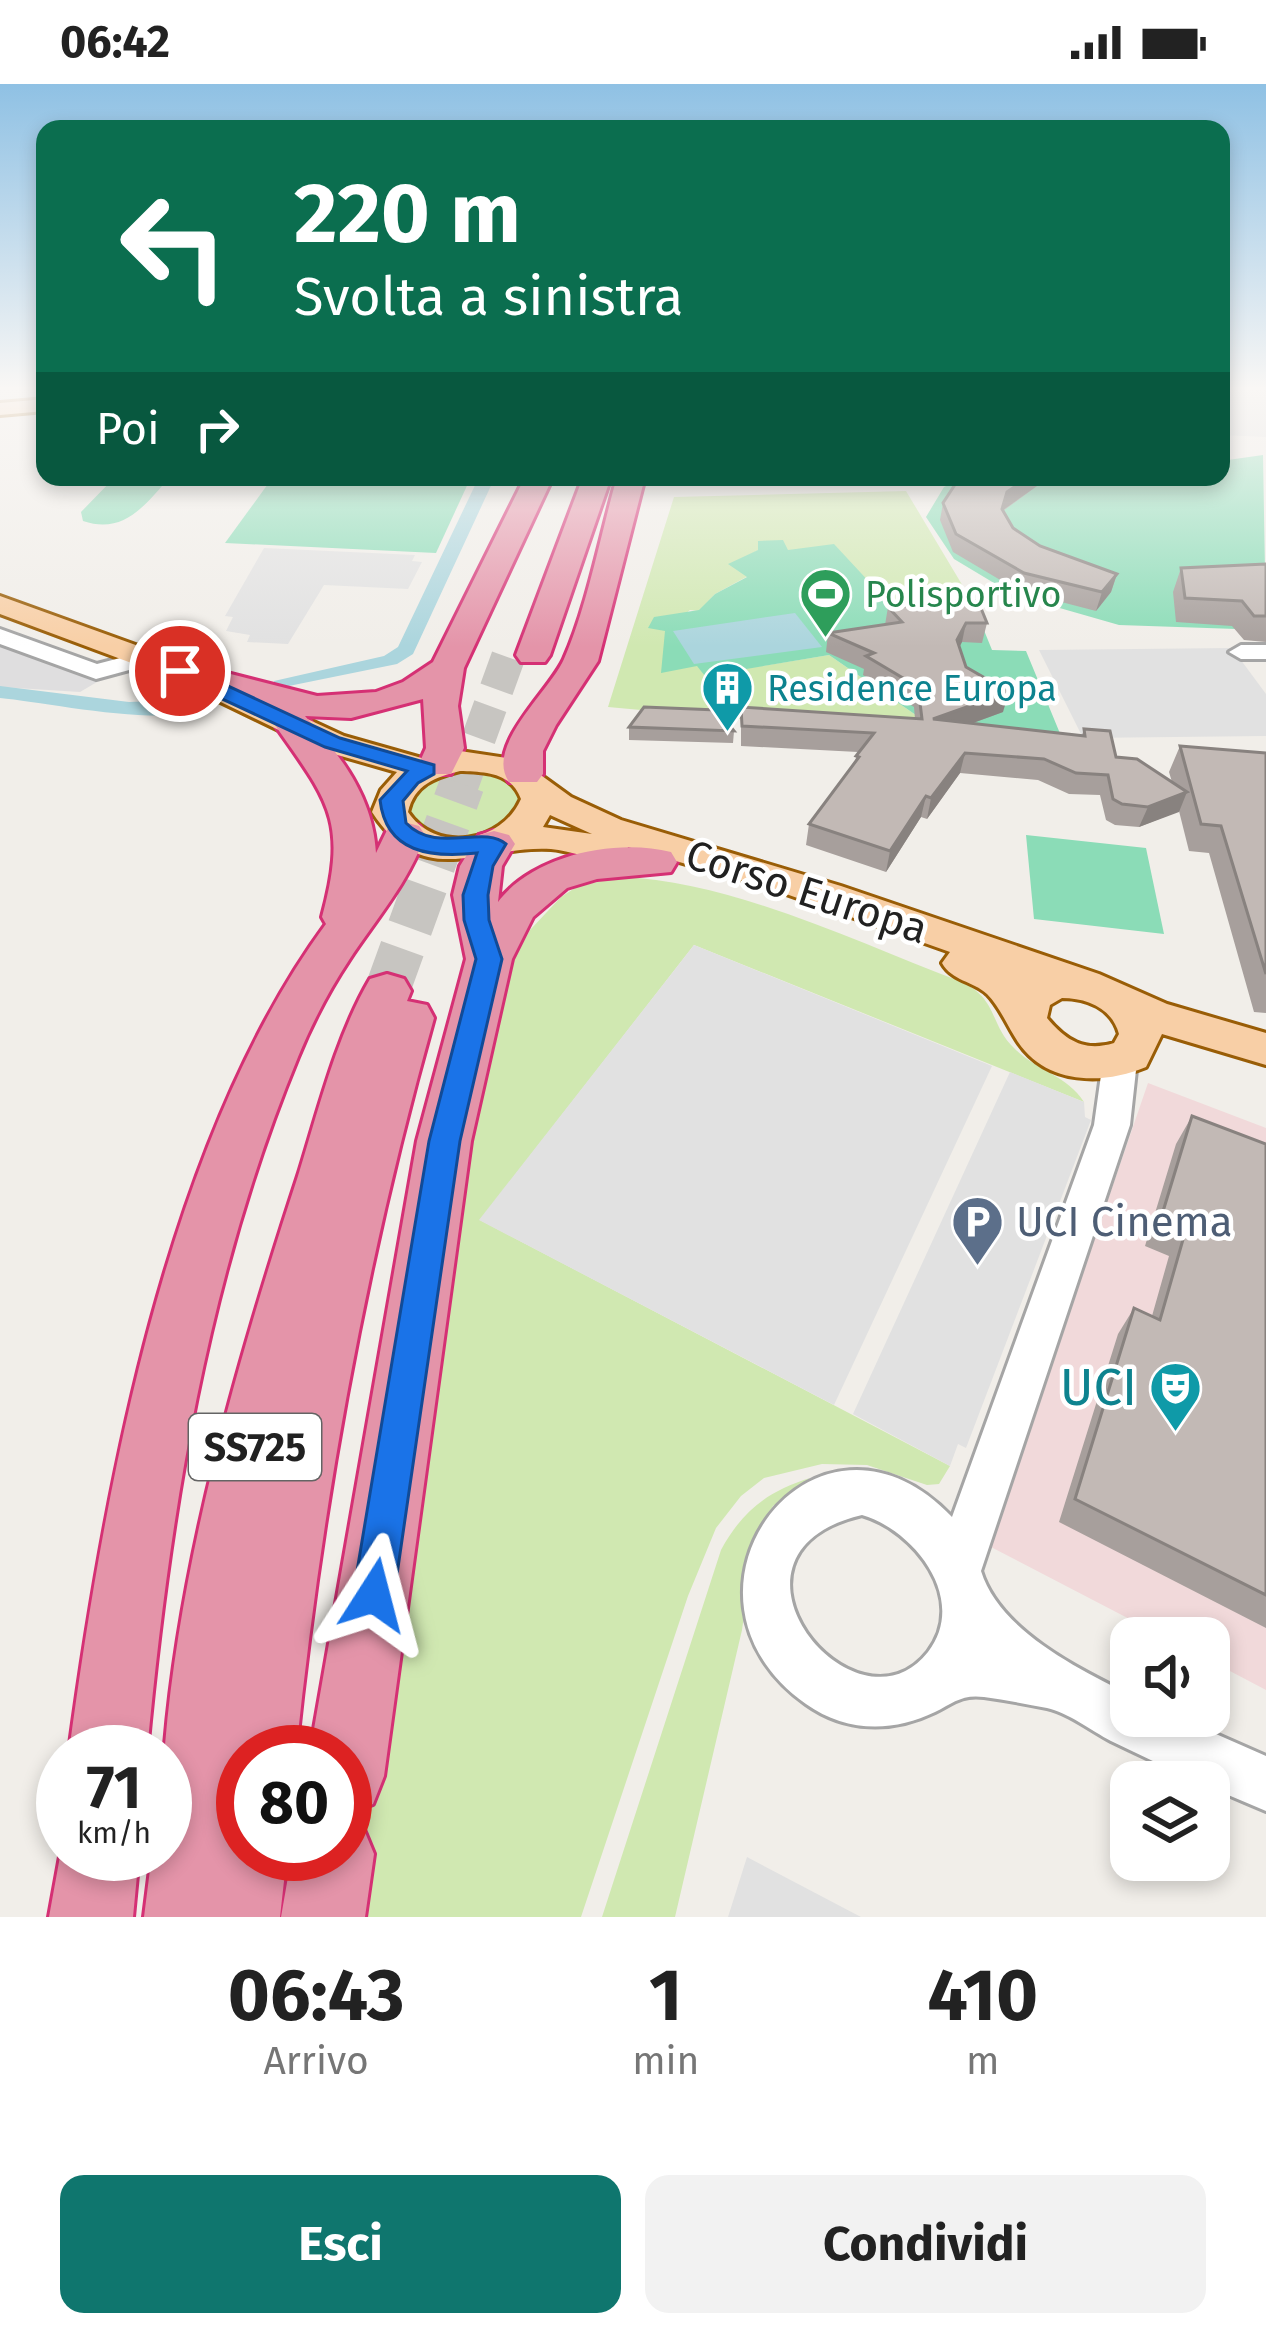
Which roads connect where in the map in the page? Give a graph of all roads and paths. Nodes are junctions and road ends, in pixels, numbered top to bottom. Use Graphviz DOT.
graph roads {
  1 [pos="535,486"];
  2 [pos="571,486"];
  3 [pos="593,486"];
  4 [pos="629,486"];
  5 [pos="0,604"];
  6 [pos="0,636"];
  7 [pos="164,664"];
  8 [pos="447,668"];
  9 [pos="291,722"];
  10 [pos="332,743"];
  11 [pos="432,768"];
  12 [pos="530,782"];
  13 [pos="398,818"];
  14 [pos="500,842"];
  15 [pos="656,862"];
  16 [pos="329,954"];
  17 [pos="489,959"];
  18 [pos="1102,992"];
  19 [pos="1026,1018"];
  20 [pos="1266,1049"];
  21 [pos="1129,1053"];
  22 [pos="1066,1058"];
  23 [pos="1266,1072"];
  24 [pos="1112,1113"];
  25 [pos="983,1489"];
  26 [pos="918,1516"];
  27 [pos="961,1588"];
  28 [pos="944,1673"];
  29 [pos="1064,1688"];
  30 [pos="111,1725"];
  31 [pos="260,1725"];
  32 [pos="353,1725"];
  33 [pos="1266,1784"];
  34 [pos="95,1881"];
  35 [pos="243,1881"];
  36 [pos="329,1881"];
  37 [pos="91,1917"];
  38 [pos="186,1917"];
  39 [pos="238,1917"];
  40 [pos="323,1917"];
  1 -- 8 [label="highway"];
  2 -- 3 [label="highway"];
  4 -- 12 [label="highway"];
  5 -- 7 [label="main road"];
  6 -- 7 [label="street"];
  7 -- 8 [label="highway"];
  7 -- 9 [label="main road"];
  8 -- 11 [label="highway"];
  9 -- 10 [label="main road"];
  9 -- 16 [label="highway"];
  10 -- 11 [label="main road"];
  10 -- 13 [label="main road"];
  11 -- 12 [label="main road"];
  11 -- 13 [label="main road"];
  12 -- 14 [label="main road"];
  12 -- 18 [label="main road, Corso Europa"];
  13 -- 14 [label="main road"];
  13 -- 16 [label="highway"];
  14 -- 15 [label="main road, Corso Europa"];
  14 -- 17 [label="highway"];
  15 -- 17 [label="highway"];
  15 -- 19 [label="main road, Corso Europa"];
  16 -- 30 [label="highway"];
  17 -- 32 [label="highway"];
  18 -- 19 [label="main road"];
  18 -- 20 [label="main road, Corso Europa"];
  18 -- 21 [label="main road"];
  19 -- 22 [label="main road"];
  21 -- 22 [label="main road"];
  21 -- 23 [label="main road"];
  21 -- 24 [label="street"];
  22 -- 24 [label="street"];
  24 -- 25 [label="street"];
  25 -- 26 [label="street"];
  25 -- 27 [label="street"];
  26 -- 27 [label="street"];
  26 -- 28 [label="street"];
  27 -- 28 [label="street"];
  27 -- 29 [label="street"];
  28 -- 29 [label="street"];
  29 -- 33 [label="street"];
  31 -- 38 [label="highway, SS725"];
  34 -- 37 [label="highway"];
  35 -- 39 [label="highway"];
  36 -- 40 [label="highway"];
}
